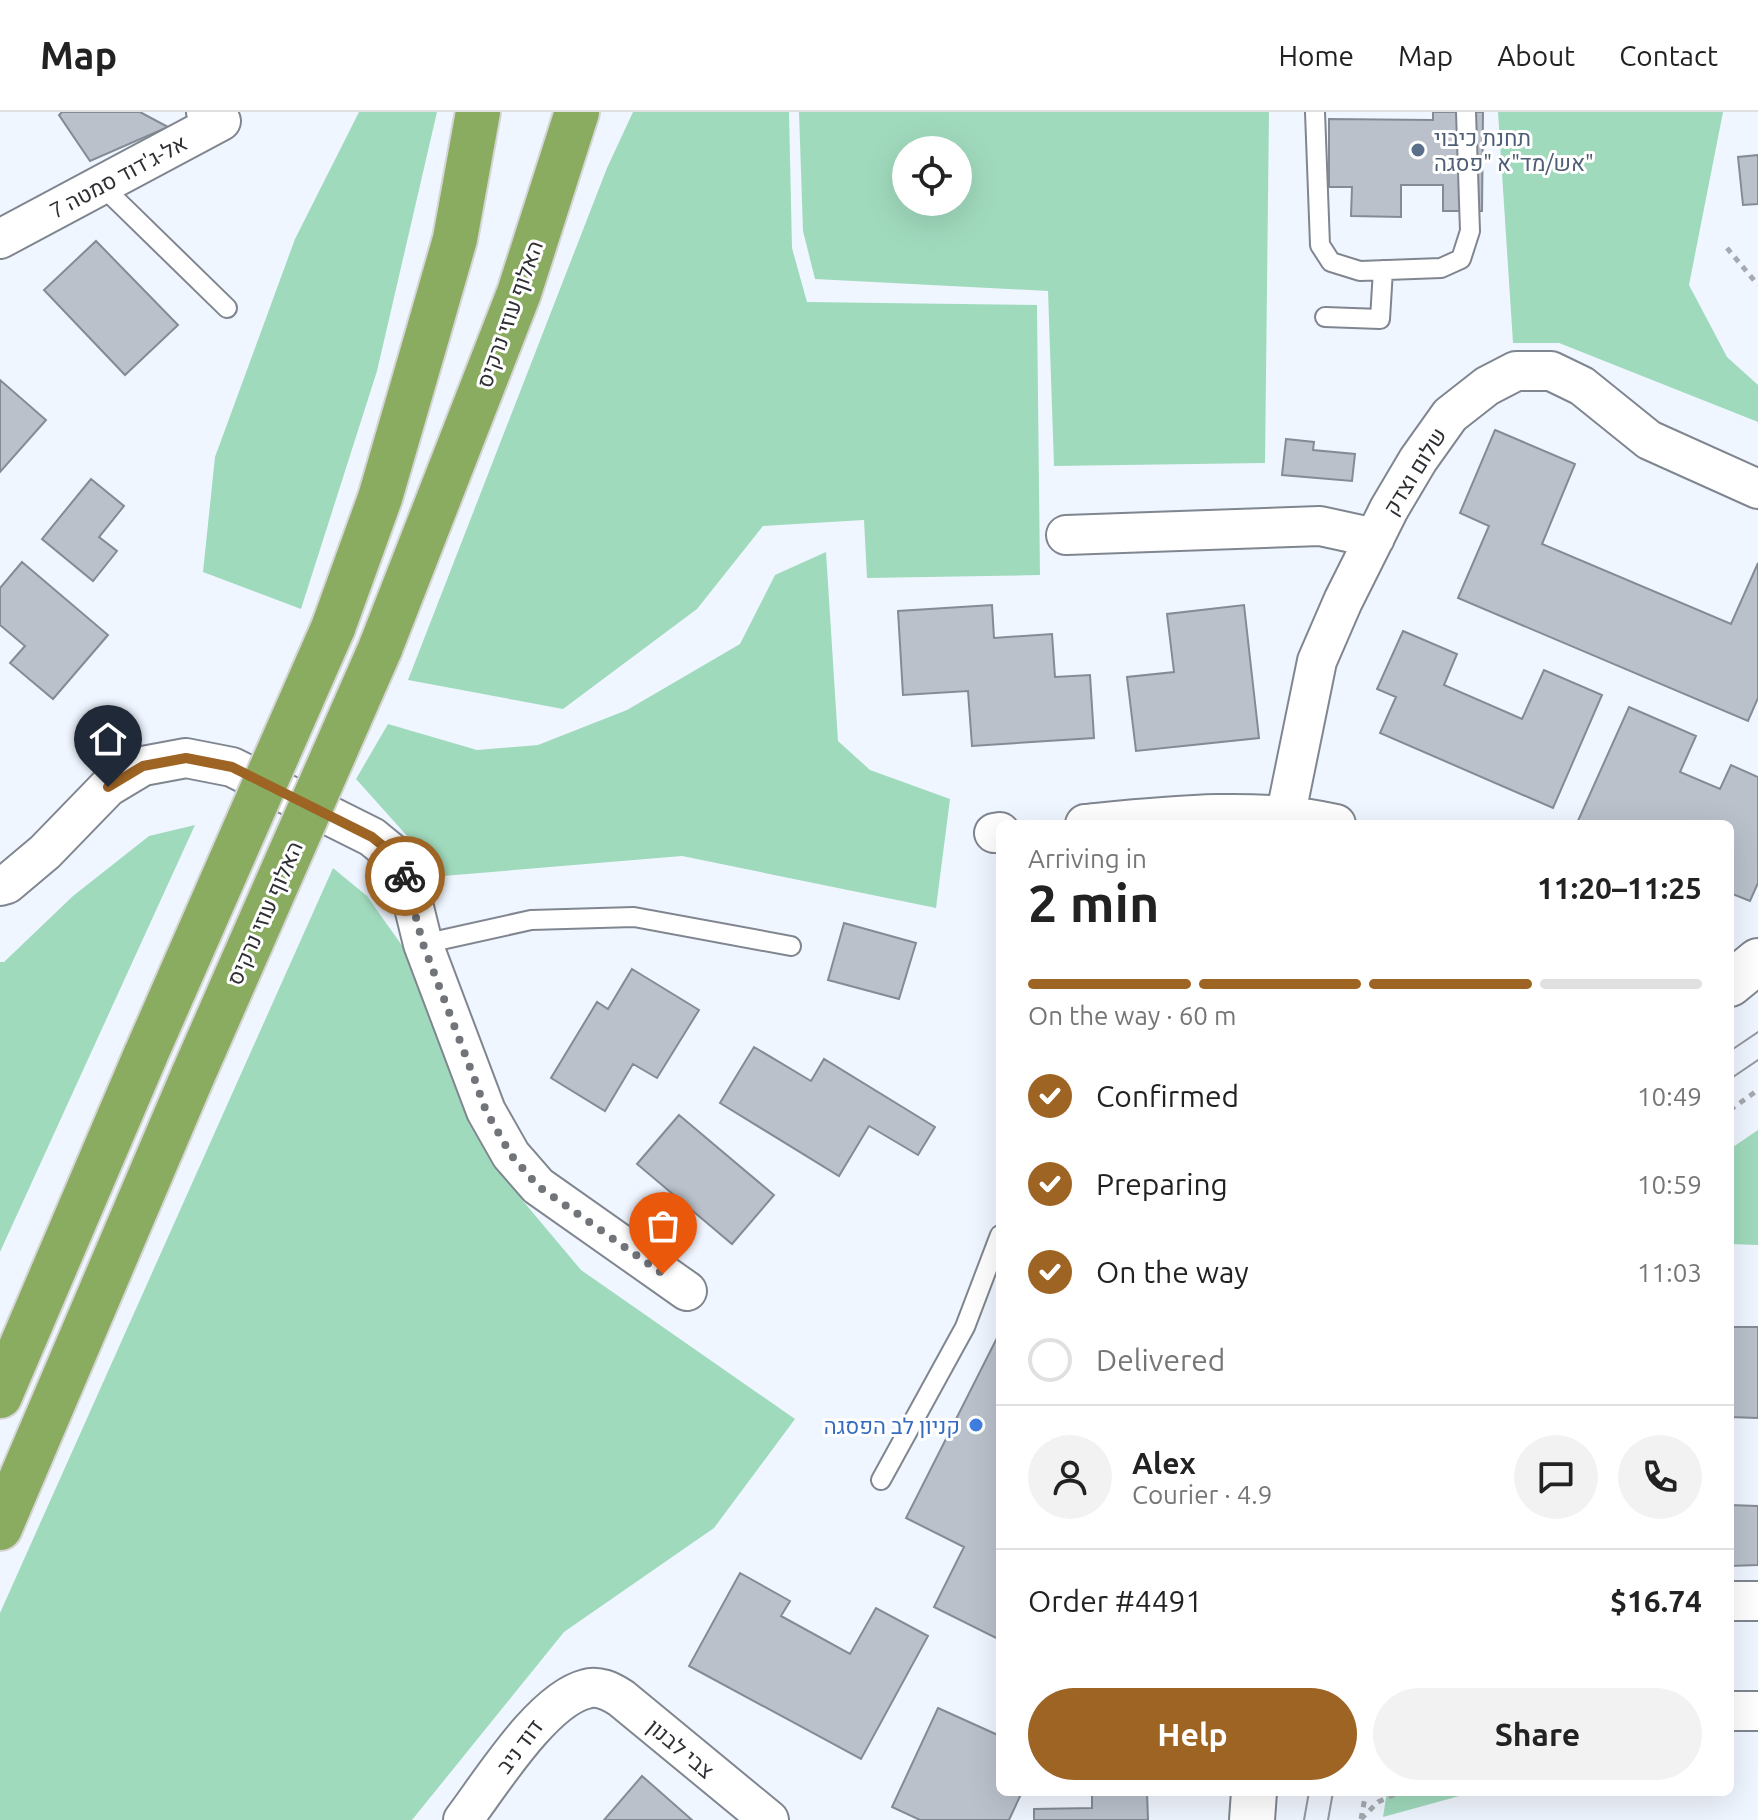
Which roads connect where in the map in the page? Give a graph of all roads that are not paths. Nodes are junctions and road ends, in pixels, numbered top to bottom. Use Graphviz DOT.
graph roads {
  1 [pos="206,112"];
  2 [pos="478,112"];
  3 [pos="577,112"];
  4 [pos="1315,112"];
  5 [pos="1466,112"];
  6 [pos="101,185"];
  7 [pos="0,239"];
  8 [pos="1383,270"];
  9 [pos="227,308"];
  10 [pos="1325,317"];
  11 [pos="1758,489"];
  12 [pos="1066,535"];
  13 [pos="1375,538"];
  14 [pos="1285,818"];
  15 [pos="1164,820"];
  16 [pos="1318,820"];
  17 [pos="0,886"];
  18 [pos="423,944"];
  19 [pos="791,946"];
  20 [pos="1758,961"];
  21 [pos="1734,981"];
  22 [pos="1758,983"];
  23 [pos="1734,997"];
  24 [pos="996,1246"];
  25 [pos="687,1291"];
  26 [pos="0,1396"];
  27 [pos="881,1480"];
  28 [pos="0,1528"];
  29 [pos="1734,1601"];
  30 [pos="1758,1601"];
  31 [pos="588,1688"];
  32 [pos="1734,1711"];
  33 [pos="1758,1711"];
  34 [pos="1230,1796"];
  35 [pos="1254,1796"];
  36 [pos="463,1820"];
  37 [pos="769,1820"];
  38 [pos="1228,1820"];
  39 [pos="1252,1820"];
  1 -- 6 [label="street, אל-ג'דוד סמטה 7"];
  2 -- 26 [label="highway, bridge"];
  3 -- 28 [label="highway, האלוף עוזי נרקיס, bridge"];
  4 -- 8 [label="lane"];
  5 -- 8 [label="lane"];
  6 -- 7 [label="street, אל-ג'דוד סמטה 7"];
  6 -- 9 [label="lane"];
  8 -- 10 [label="lane"];
  11 -- 13 [label="street, שלום וצדק"];
  12 -- 13 [label="street"];
  13 -- 14 [label="street, שלום וצדק"];
  14 -- 15 [label="street"];
  14 -- 16 [label="street"];
  17 -- 18 [label="street"];
  18 -- 19 [label="lane"];
  18 -- 25 [label="street"];
  20 -- 21 [label="street"];
  22 -- 23 [label="street"];
  24 -- 27 [label="lane"];
  29 -- 30 [label="street"];
  31 -- 36 [label="street, דוד ניב"];
  31 -- 37 [label="street, צבי לבנון"];
  32 -- 33 [label="street"];
  34 -- 38 [label="street"];
  35 -- 39 [label="street"];
}
